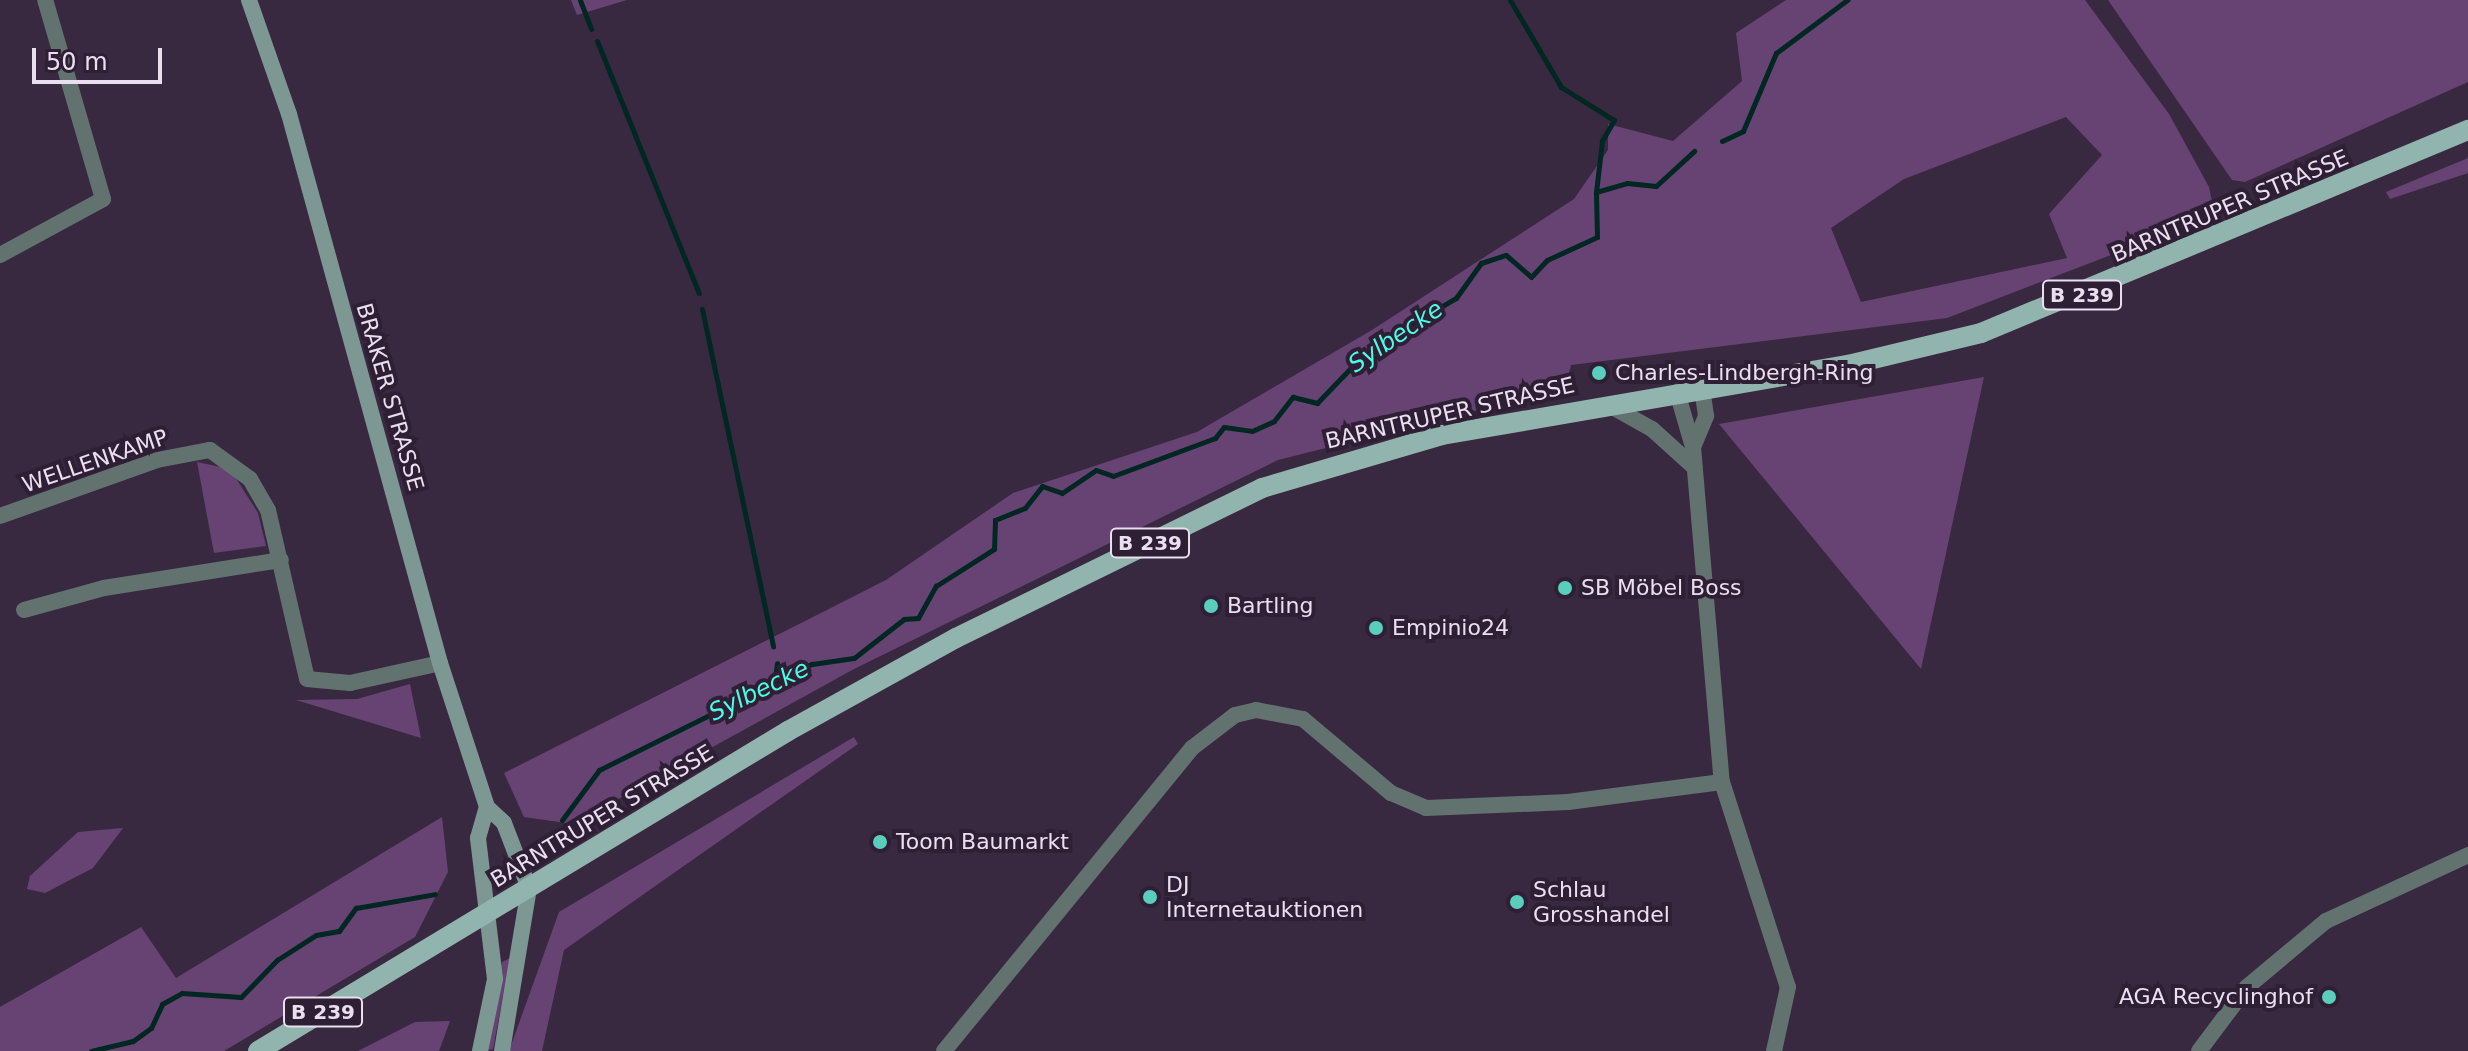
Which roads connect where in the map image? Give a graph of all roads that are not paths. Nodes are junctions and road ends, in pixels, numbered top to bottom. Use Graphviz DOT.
graph roads {
  1 [pos="45,0"];
  2 [pos="249,0"];
  3 [pos="2468,130"];
  4 [pos="0,255"];
  5 [pos="1702,388"];
  6 [pos="1677,392"];
  7 [pos="1606,403"];
  8 [pos="1693,447"];
  9 [pos="1694,467"];
  10 [pos="0,516"];
  11 [pos="281,560"];
  12 [pos="24,610"];
  13 [pos="440,663"];
  14 [pos="1722,782"];
  15 [pos="487,807"];
  16 [pos="2468,855"];
  17 [pos="529,888"];
  18 [pos="490,913"];
  19 [pos="258,1051"];
  20 [pos="480,1051"];
  21 [pos="502,1051"];
  22 [pos="944,1051"];
  23 [pos="1774,1051"];
  24 [pos="2199,1051"];
  1 -- 4 [label="street"];
  2 -- 13 [label="street, BRAKER STRASSE"];
  3 -- 5 [label="main road, BARNTRUPER STRASSE / B 239"];
  5 -- 6 [label="main road, BARNTRUPER STRASSE / B 239"];
  5 -- 8 [label="street"];
  6 -- 7 [label="main road, BARNTRUPER STRASSE / B 239"];
  6 -- 8 [label="street"];
  7 -- 9 [label="street"];
  7 -- 17 [label="main road, BARNTRUPER STRASSE / B 239"];
  8 -- 9 [label="street"];
  9 -- 14 [label="street"];
  10 -- 11 [label="street, WELLENKAMP"];
  11 -- 12 [label="street"];
  11 -- 13 [label="street, WELLENKAMP"];
  13 -- 15 [label="street, BRAKER STRASSE"];
  14 -- 22 [label="street"];
  14 -- 23 [label="street"];
  15 -- 17 [label="street, BRAKER STRASSE"];
  15 -- 18 [label="street, BRAKER STRASSE"];
  16 -- 24 [label="street"];
  17 -- 18 [label="main road, BARNTRUPER STRASSE / B 239"];
  17 -- 21 [label="street"];
  18 -- 19 [label="main road, BARNTRUPER STRASSE / B 239"];
  18 -- 20 [label="street, BRAKER STRASSE"];
}
